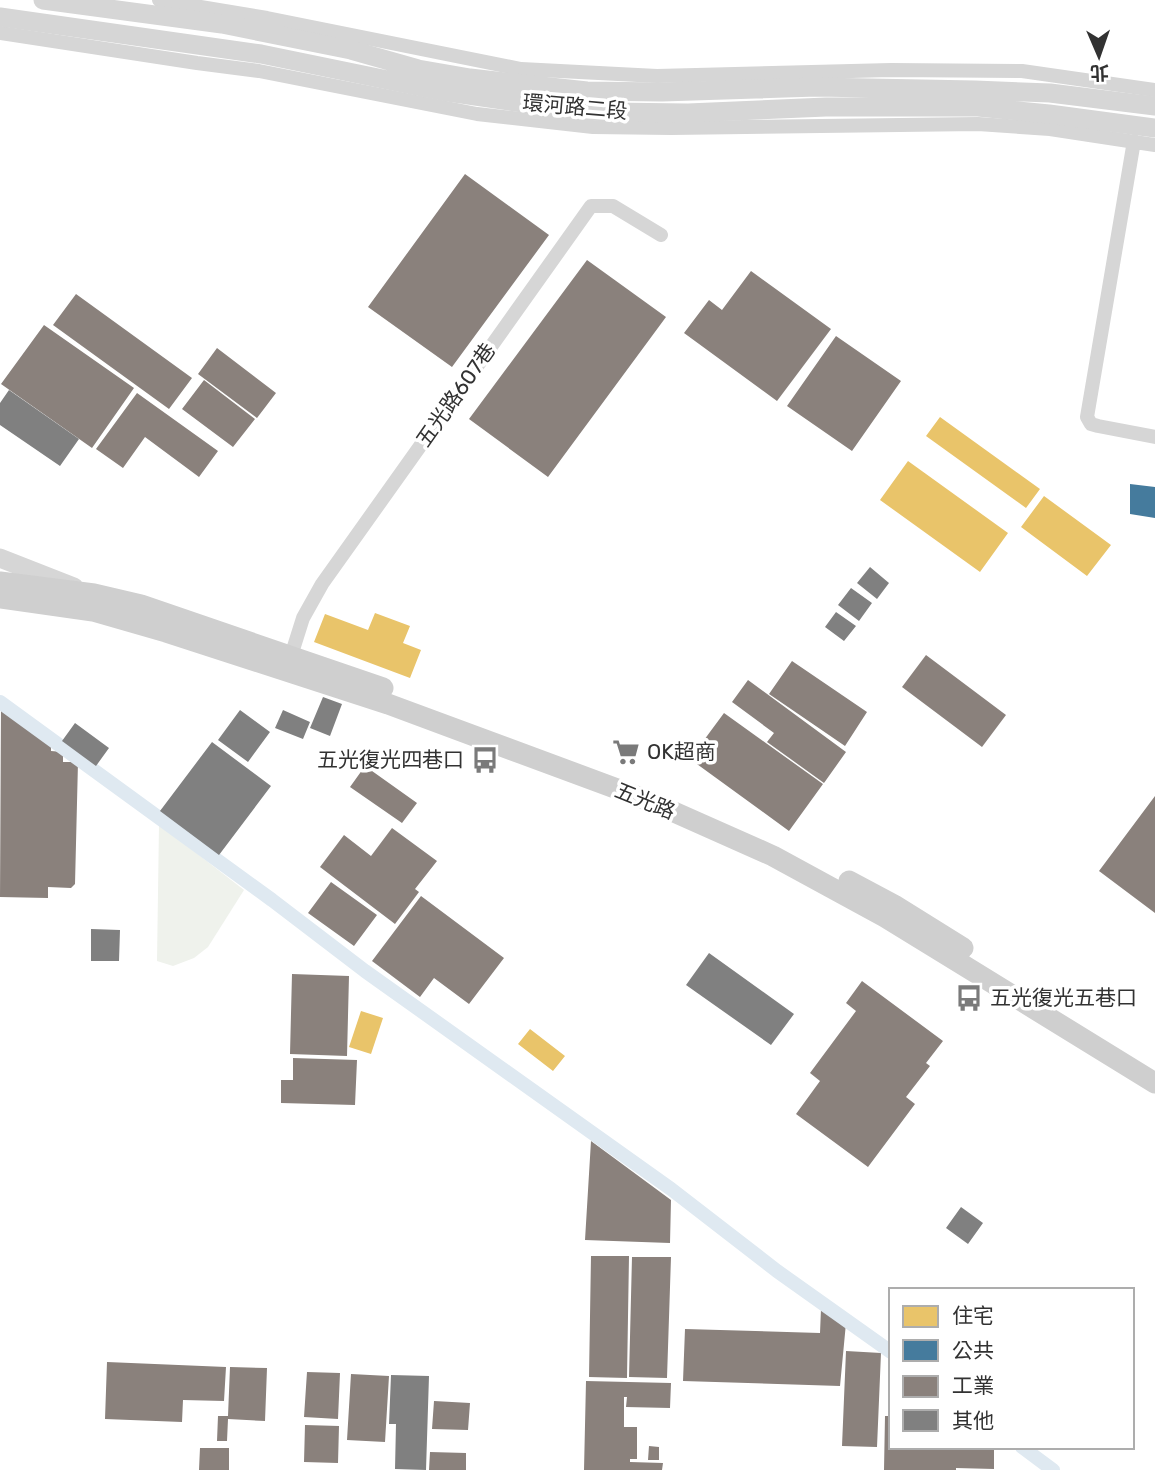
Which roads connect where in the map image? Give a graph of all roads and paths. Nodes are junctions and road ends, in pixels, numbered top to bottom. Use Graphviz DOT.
graph roads {
  1 [pos="43,0"];
  2 [pos="159,0"];
  3 [pos="0,17"];
  4 [pos="266,25"];
  5 [pos="0,33"];
  6 [pos="353,43"];
  7 [pos="260,63"];
  8 [pos="345,79"];
  9 [pos="1155,90"];
  10 [pos="1155,106"];
  11 [pos="1155,128"];
  12 [pos="1134,141"];
  13 [pos="1155,145"];
  14 [pos="661,235"];
  15 [pos="1155,437"];
  16 [pos="0,558"];
  17 [pos="0,582"];
  18 [pos="0,598"];
  19 [pos="93,603"];
  20 [pos="291,656"];
  21 [pos="1155,1067"];
  22 [pos="1155,1083"];
  1 -- 4 [label="street, 環河路二段"];
  2 -- 4 [label="street, 環河路二段"];
  3 -- 7 [label="street, 環河路二段"];
  4 -- 6 [label="street, 環河路二段"];
  4 -- 7 [label="street"];
  5 -- 7 [label="street, 環河路二段"];
  6 -- 8 [label="street"];
  6 -- 9 [label="street, 環河路二段"];
  6 -- 10 [label="street, 環河路二段"];
  7 -- 8 [label="street, 環河路二段"];
  8 -- 11 [label="street, 環河路二段"];
  8 -- 12 [label="street, 環河路二段"];
  12 -- 13 [label="street, 環河路二段"];
  12 -- 15 [label="street"];
  14 -- 20 [label="street, 五光路607巷"];
  16 -- 19 [label="street, 五光路"];
  17 -- 19 [label="main road, 五光路"];
  18 -- 19 [label="main road, 五光路"];
  19 -- 20 [label="main road, 五光路"];
  19 -- 22 [label="main road, 五光路"];
  20 -- 21 [label="main road, 五光路"];
}
